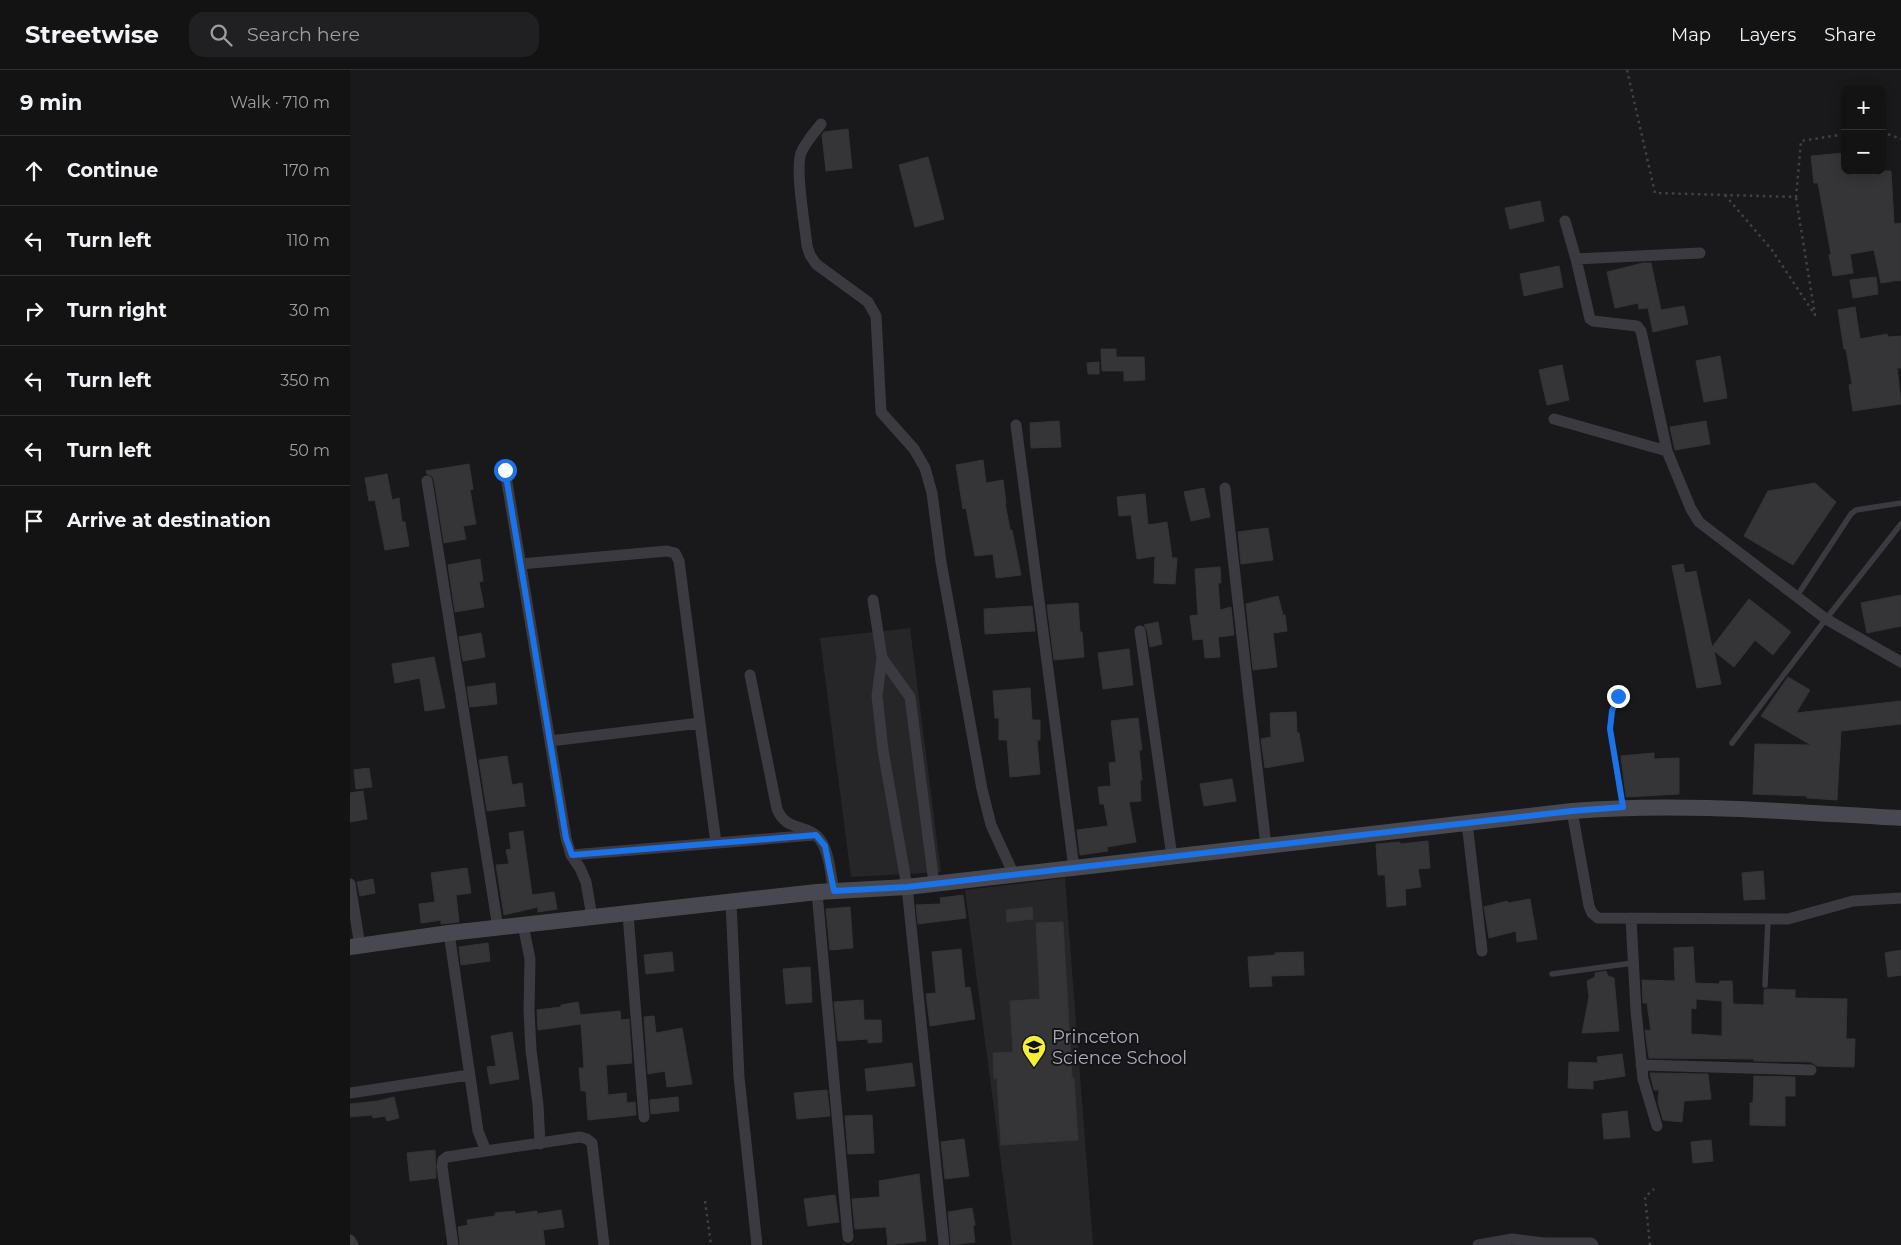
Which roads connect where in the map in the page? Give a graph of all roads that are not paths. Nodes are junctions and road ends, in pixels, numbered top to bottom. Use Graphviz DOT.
graph roads {
  1 [pos="820,124"];
  2 [pos="1565,221"];
  3 [pos="1700,253"];
  4 [pos="1576,259"];
  5 [pos="1554,419"];
  6 [pos="1016,425"];
  7 [pos="1667,451"];
  8 [pos="505,470"];
  9 [pos="427,481"];
  10 [pos="1225,488"];
  11 [pos="1901,502"];
  12 [pos="1901,524"];
  13 [pos="521,564"];
  14 [pos="1797,596"];
  15 [pos="873,600"];
  16 [pos="1826,619"];
  17 [pos="1140,631"];
  18 [pos="882,658"];
  19 [pos="1901,662"];
  20 [pos="750,675"];
  21 [pos="1618,696"];
  22 [pos="700,722"];
  23 [pos="550,741"];
  24 [pos="1732,743"];
  25 [pos="1623,807"];
  26 [pos="1572,811"];
  27 [pos="1901,818"];
  28 [pos="1467,823"];
  29 [pos="816,835"];
  30 [pos="716,843"];
  31 [pos="1266,846"];
  32 [pos="572,855"];
  33 [pos="1172,857"];
  34 [pos="1074,868"];
  35 [pos="1014,875"];
  36 [pos="934,883"];
  37 [pos="350,884"];
  38 [pos="907,887"];
  39 [pos="834,891"];
  40 [pos="817,892"];
  41 [pos="1901,898"];
  42 [pos="731,902"];
  43 [pos="628,914"];
  44 [pos="592,917"];
  45 [pos="1631,918"];
  46 [pos="1768,920"];
  47 [pos="523,925"];
  48 [pos="498,928"];
  49 [pos="449,933"];
  50 [pos="355,946"];
  51 [pos="1482,951"];
  52 [pos="1633,963"];
  53 [pos="1552,974"];
  54 [pos="1765,985"];
  55 [pos="1641,1065"];
  56 [pos="1811,1070"];
  57 [pos="469,1074"];
  58 [pos="350,1093"];
  59 [pos="644,1117"];
  60 [pos="1657,1126"];
  61 [pos="540,1144"];
  62 [pos="486,1151"];
  63 [pos="848,1237"];
  64 [pos="350,1240"];
  65 [pos="353,1245"];
  66 [pos="453,1245"];
  67 [pos="604,1245"];
  68 [pos="757,1245"];
  69 [pos="944,1245"];
  70 [pos="1478,1245"];
  71 [pos="1593,1245"];
  1 -- 35 [label="street"];
  2 -- 4 [label="street"];
  3 -- 4 [label="street"];
  4 -- 7 [label="street"];
  5 -- 7 [label="street"];
  6 -- 34 [label="street"];
  7 -- 14 [label="street"];
  8 -- 13 [label="street"];
  9 -- 48 [label="street"];
  10 -- 31 [label="street"];
  11 -- 14 [label="lane"];
  12 -- 16 [label="lane"];
  13 -- 22 [label="street"];
  13 -- 23 [label="street"];
  14 -- 16 [label="street"];
  15 -- 18 [label="street"];
  16 -- 19 [label="street"];
  16 -- 24 [label="lane"];
  17 -- 33 [label="street"];
  18 -- 36 [label="street"];
  18 -- 38 [label="street"];
  20 -- 29 [label="street"];
  21 -- 25 [label="lane"];
  22 -- 23 [label="street"];
  22 -- 30 [label="street"];
  23 -- 32 [label="street"];
  25 -- 26 [label="street"];
  25 -- 27 [label="street"];
  26 -- 28 [label="street"];
  26 -- 45 [label="street"];
  28 -- 31 [label="street"];
  28 -- 51 [label="street"];
  29 -- 30 [label="street"];
  29 -- 39 [label="street"];
  30 -- 32 [label="street"];
  31 -- 33 [label="street"];
  32 -- 44 [label="street"];
  33 -- 34 [label="street"];
  34 -- 35 [label="street"];
  35 -- 36 [label="street"];
  36 -- 38 [label="street"];
  37 -- 50 [label="street"];
  38 -- 39 [label="street"];
  38 -- 69 [label="street"];
  39 -- 40 [label="street"];
  40 -- 42 [label="street"];
  40 -- 63 [label="street"];
  41 -- 46 [label="street"];
  42 -- 43 [label="street"];
  42 -- 68 [label="street"];
  43 -- 44 [label="street"];
  43 -- 59 [label="street"];
  44 -- 47 [label="street"];
  45 -- 46 [label="street"];
  45 -- 52 [label="street"];
  46 -- 54 [label="lane"];
  47 -- 48 [label="street"];
  47 -- 61 [label="street"];
  48 -- 49 [label="street"];
  49 -- 50 [label="street"];
  49 -- 57 [label="street"];
  52 -- 53 [label="lane"];
  52 -- 55 [label="street"];
  55 -- 56 [label="street"];
  55 -- 60 [label="street"];
  57 -- 58 [label="street"];
  57 -- 62 [label="street"];
  61 -- 62 [label="street"];
  61 -- 67 [label="street"];
  62 -- 66 [label="street"];
  64 -- 65 [label="street"];
  70 -- 71 [label="street"];
}
